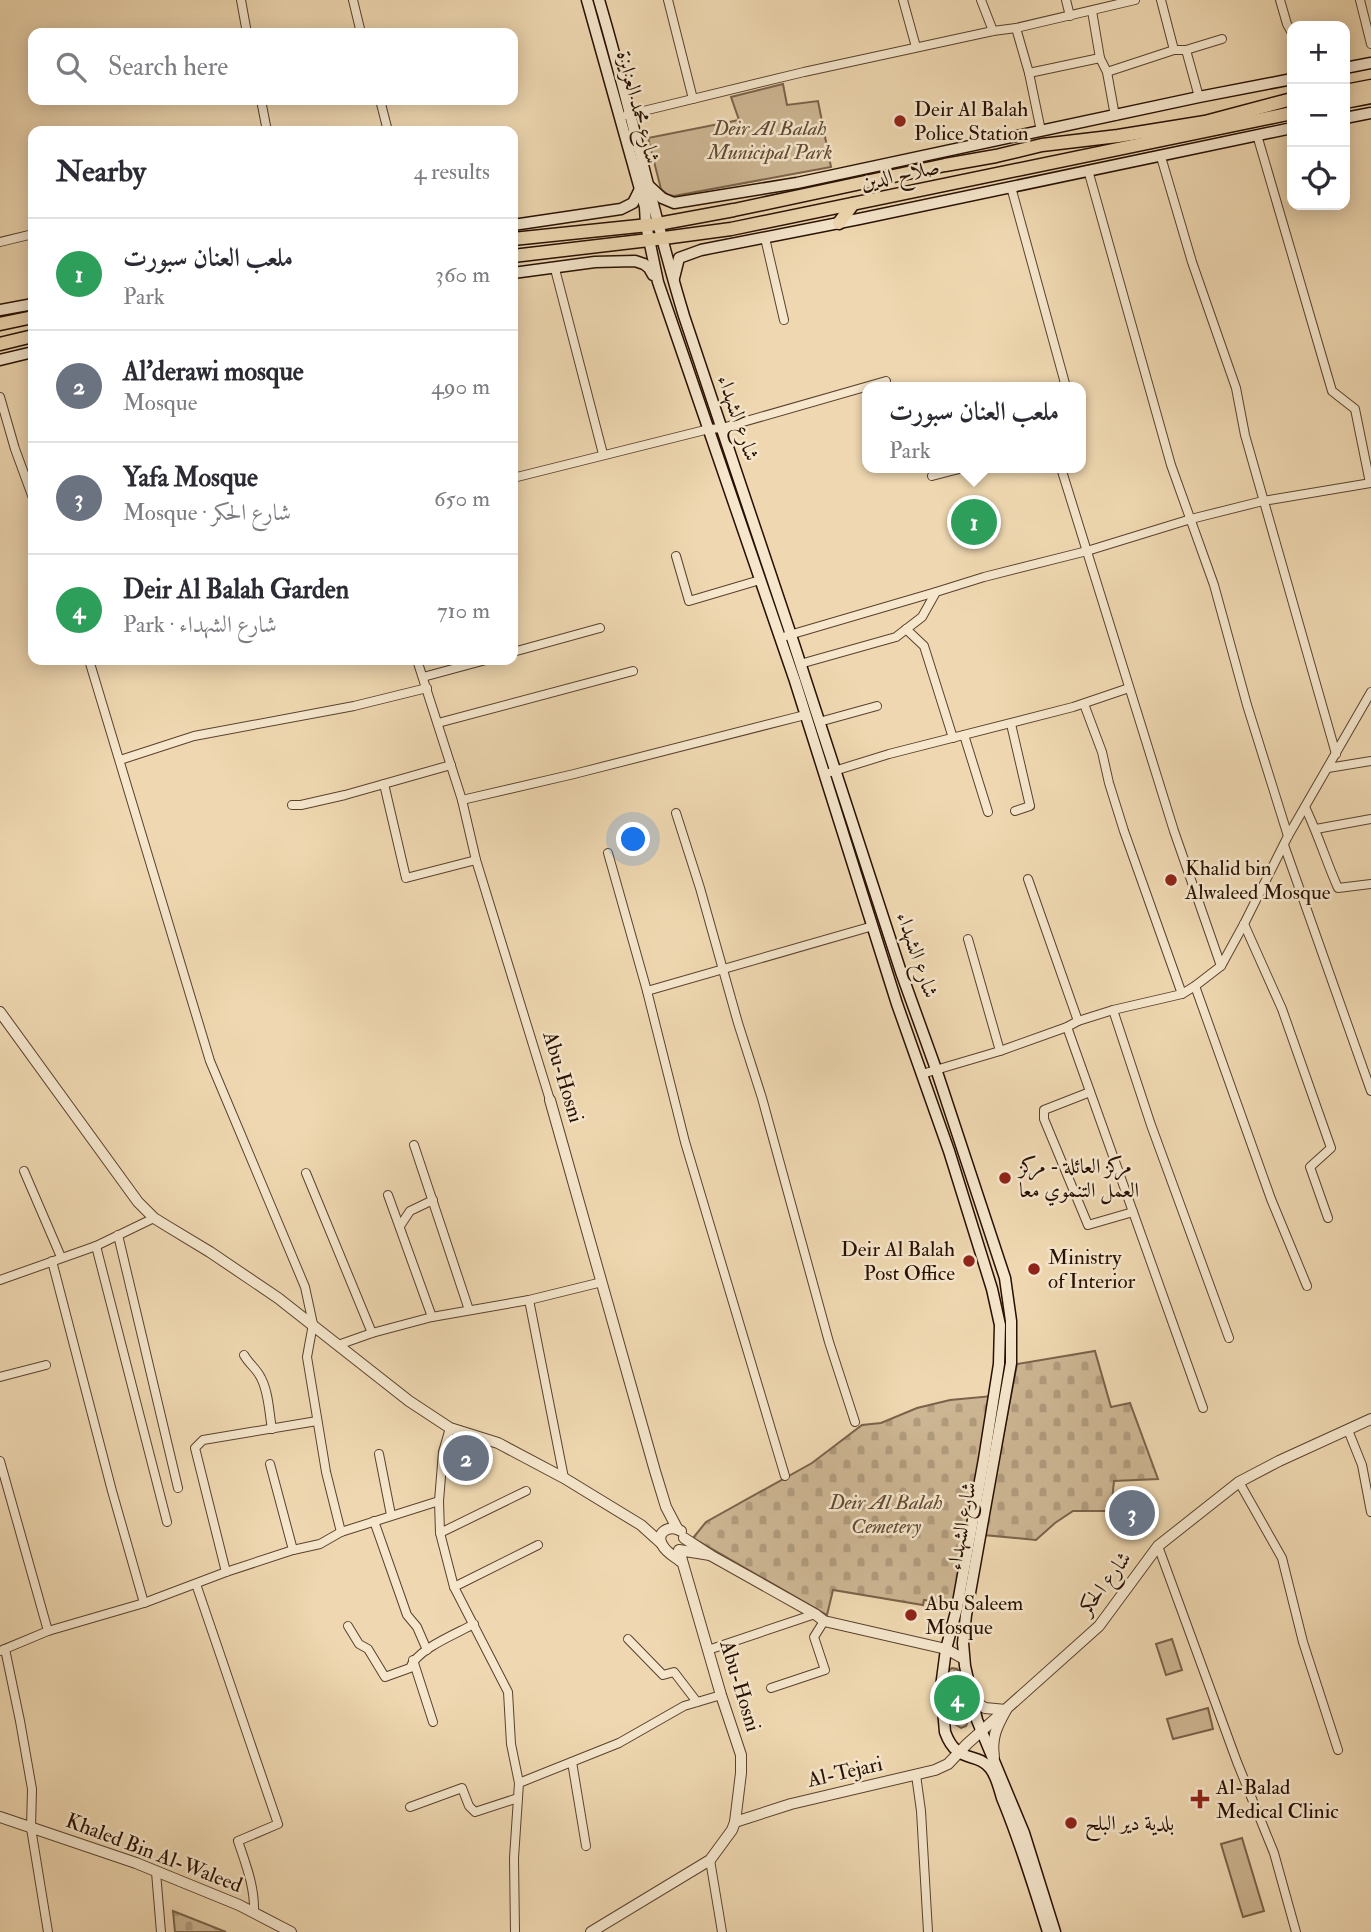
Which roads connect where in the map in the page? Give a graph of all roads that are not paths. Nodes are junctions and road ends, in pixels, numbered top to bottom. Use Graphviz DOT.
graph roads {
  1 [pos="241,0"];
  2 [pos="353,0"];
  3 [pos="587,0"];
  4 [pos="598,0"];
  5 [pos="668,0"];
  6 [pos="903,0"];
  7 [pos="981,0"];
  8 [pos="1066,0"];
  9 [pos="1135,0"];
  10 [pos="1161,0"];
  11 [pos="1280,0"];
  12 [pos="1360,0"];
  13 [pos="1091,11"];
  14 [pos="1070,16"];
  15 [pos="1287,24"];
  16 [pos="246,28"];
  17 [pos="360,28"];
  18 [pos="1016,28"];
  19 [pos="993,31"];
  20 [pos="1222,39"];
  21 [pos="1371,44"];
  22 [pos="916,47"];
  23 [pos="1174,50"];
  24 [pos="1186,50"];
  25 [pos="1100,58"];
  26 [pos="1371,63"];
  27 [pos="1350,67"];
  28 [pos="1107,72"];
  29 [pos="1029,73"];
  30 [pos="1287,80"];
  31 [pos="1371,86"];
  32 [pos="1350,89"];
  33 [pos="1371,96"];
  34 [pos="1199,97"];
  35 [pos="693,99"];
  36 [pos="1287,100"];
  37 [pos="1350,101"];
  38 [pos="262,105"];
  39 [pos="381,105"];
  40 [pos="1371,113"];
  41 [pos="1287,114"];
  42 [pos="625,116"];
  43 [pos="1115,116"];
  44 [pos="1350,117"];
  45 [pos="266,126"];
  46 [pos="387,126"];
  47 [pos="1287,129"];
  48 [pos="1041,131"];
  49 [pos="1257,135"];
  50 [pos="1161,157"];
  51 [pos="1088,170"];
  52 [pos="1011,187"];
  53 [pos="644,188"];
  54 [pos="853,204"];
  55 [pos="839,223"];
  56 [pos="518,224"];
  57 [pos="652,224"];
  58 [pos="28,234"];
  59 [pos="518,238"];
  60 [pos="765,238"];
  61 [pos="656,239"];
  62 [pos="0,242"];
  63 [pos="518,255"];
  64 [pos="555,269"];
  65 [pos="518,273"];
  66 [pos="673,281"];
  67 [pos="657,282"];
  68 [pos="28,305"];
  69 [pos="0,310"];
  70 [pos="28,318"];
  71 [pos="784,320"];
  72 [pos="0,324"];
  73 [pos="28,337"];
  74 [pos="0,344"];
  75 [pos="28,353"];
  76 [pos="0,360"];
  77 [pos="886,381"];
  78 [pos="883,382"];
  79 [pos="1065,382"];
  80 [pos="862,388"];
  81 [pos="0,397"];
  82 [pos="722,428"];
  83 [pos="709,429"];
  84 [pos="603,454"];
  85 [pos="944,473"];
  86 [pos="1064,473"];
  87 [pos="932,476"];
  88 [pos="518,477"];
  89 [pos="1371,483"];
  90 [pos="28,484"];
  91 [pos="1264,501"];
  92 [pos="1191,519"];
  93 [pos="1087,551"];
  94 [pos="676,556"];
  95 [pos="761,580"];
  96 [pos="936,592"];
  97 [pos="600,628"];
  98 [pos="906,629"];
  99 [pos="786,636"];
  100 [pos="518,651"];
  101 [pos="800,664"];
  102 [pos="91,665"];
  103 [pos="419,665"];
  104 [pos="467,665"];
  105 [pos="633,671"];
  106 [pos="423,677"];
  107 [pos="426,688"];
  108 [pos="1129,688"];
  109 [pos="1371,692"];
  110 [pos="1084,704"];
  111 [pos="877,706"];
  112 [pos="805,715"];
  113 [pos="819,722"];
  114 [pos="438,723"];
  115 [pos="1011,724"];
  116 [pos="964,735"];
  117 [pos="953,738"];
  118 [pos="1336,754"];
  119 [pos="120,760"];
  120 [pos="1371,761"];
  121 [pos="451,765"];
  122 [pos="1328,768"];
  123 [pos="830,772"];
  124 [pos="384,785"];
  125 [pos="461,800"];
  126 [pos="292,805"];
  127 [pos="1305,807"];
  128 [pos="1015,811"];
  129 [pos="988,812"];
  130 [pos="676,813"];
  131 [pos="1371,819"];
  132 [pos="1316,829"];
  133 [pos="1288,836"];
  134 [pos="1284,845"];
  135 [pos="608,853"];
  136 [pos="476,860"];
  137 [pos="1028,879"];
  138 [pos="1371,884"];
  139 [pos="1244,924"];
  140 [pos="873,926"];
  141 [pos="968,939"];
  142 [pos="1221,966"];
  143 [pos="723,969"];
  144 [pos="1195,986"];
  145 [pos="647,991"];
  146 [pos="1182,994"];
  147 [pos="1113,1010"];
  148 [pos="0,1012"];
  149 [pos="1078,1021"];
  150 [pos="1067,1027"];
  151 [pos="1000,1051"];
  152 [pos="936,1069"];
  153 [pos="922,1074"];
  154 [pos="1371,1091"];
  155 [pos="1090,1092"];
  156 [pos="550,1100"];
  157 [pos="414,1145"];
  158 [pos="24,1171"];
  159 [pos="306,1173"];
  160 [pos="388,1195"];
  161 [pos="433,1200"];
  162 [pos="1133,1212"];
  163 [pos="154,1218"];
  164 [pos="1328,1218"];
  165 [pos="400,1226"];
  166 [pos="118,1235"];
  167 [pos="96,1246"];
  168 [pos="61,1257"];
  169 [pos="52,1261"];
  170 [pos="0,1280"];
  171 [pos="602,1282"];
  172 [pos="1307,1286"];
  173 [pos="529,1300"];
  174 [pos="469,1310"];
  175 [pos="432,1317"];
  176 [pos="313,1324"];
  177 [pos="372,1333"];
  178 [pos="1229,1338"];
  179 [pos="338,1345"];
  180 [pos="244,1355"];
  181 [pos="46,1365"];
  182 [pos="0,1377"];
  183 [pos="1203,1408"];
  184 [pos="1371,1419"];
  185 [pos="317,1421"];
  186 [pos="855,1422"];
  187 [pos="450,1428"];
  188 [pos="272,1429"];
  189 [pos="1348,1430"];
  190 [pos="379,1454"];
  191 [pos="0,1461"];
  192 [pos="270,1464"];
  193 [pos="785,1476"];
  194 [pos="564,1478"];
  195 [pos="1239,1482"];
  196 [pos="178,1488"];
  197 [pos="526,1491"];
  198 [pos="439,1501"];
  199 [pos="666,1507"];
  200 [pos="1371,1512"];
  201 [pos="391,1515"];
  202 [pos="374,1521"];
  203 [pos="167,1522"];
  204 [pos="641,1525"];
  205 [pos="677,1528"];
  206 [pos="666,1530"];
  207 [pos="341,1532"];
  208 [pos="440,1533"];
  209 [pos="684,1538"];
  210 [pos="538,1545"];
  211 [pos="1157,1546"];
  212 [pos="670,1548"];
  213 [pos="293,1550"];
  214 [pos="710,1555"];
  215 [pos="226,1572"];
  216 [pos="196,1584"];
  217 [pos="454,1587"];
  218 [pos="144,1603"];
  219 [pos="815,1614"];
  220 [pos="824,1621"];
  221 [pos="474,1624"];
  222 [pos="348,1626"];
  223 [pos="48,1631"];
  224 [pos="628,1639"];
  225 [pos="946,1649"];
  226 [pos="2,1650"];
  227 [pos="426,1650"];
  228 [pos="708,1650"];
  229 [pos="412,1660"];
  230 [pos="964,1660"];
  231 [pos="771,1688"];
  232 [pos="721,1695"];
  233 [pos="971,1699"];
  234 [pos="697,1702"];
  235 [pos="1006,1710"];
  236 [pos="433,1722"];
  237 [pos="981,1731"];
  238 [pos="1338,1750"];
  239 [pos="958,1753"];
  240 [pos="995,1760"];
  241 [pos="572,1762"];
  242 [pos="916,1775"];
  243 [pos="519,1783"];
  244 [pos="518,1798"];
  245 [pos="410,1807"];
  246 [pos="0,1817"];
  247 [pos="735,1822"];
  248 [pos="31,1828"];
  249 [pos="586,1846"];
  250 [pos="710,1860"];
  251 [pos="156,1872"];
  252 [pos="254,1913"];
  253 [pos="48,1932"];
  254 [pos="161,1932"];
  255 [pos="290,1932"];
  256 [pos="515,1932"];
  257 [pos="591,1932"];
  258 [pos="722,1932"];
  259 [pos="928,1932"];
  260 [pos="1048,1932"];
  261 [pos="1055,1932"];
  262 [pos="1296,1932"];
  1 -- 16 [label="street"];
  2 -- 17 [label="street"];
  3 -- 42 [label="main road, شارع محمد العزايزة"];
  4 -- 42 [label="main road"];
  5 -- 35 [label="street"];
  6 -- 22 [label="street"];
  7 -- 19 [label="street"];
  8 -- 14 [label="street"];
  9 -- 13 [label="street"];
  10 -- 23 [label="street"];
  11 -- 15 [label="street"];
  12 -- 21 [label="street"];
  13 -- 14 [label="street"];
  13 -- 25 [label="street"];
  14 -- 18 [label="street"];
  18 -- 19 [label="street"];
  18 -- 29 [label="street"];
  19 -- 22 [label="street"];
  20 -- 24 [label="street"];
  22 -- 35 [label="street"];
  23 -- 24 [label="street"];
  23 -- 28 [label="street"];
  24 -- 34 [label="street"];
  25 -- 28 [label="street"];
  25 -- 29 [label="street"];
  26 -- 27 [label="main road"];
  28 -- 43 [label="street"];
  29 -- 48 [label="street"];
  30 -- 34 [label="main road"];
  31 -- 32 [label="highway"];
  33 -- 37 [label="highway"];
  34 -- 43 [label="main road"];
  35 -- 42 [label="street"];
  36 -- 57 [label="highway, صلاح الدين"];
  38 -- 45 [label="street"];
  39 -- 46 [label="street"];
  40 -- 44 [label="main road"];
  41 -- 54 [label="highway, صلاح الدين"];
  42 -- 53 [label="main road, شارع محمد العزايزة"];
  43 -- 48 [label="main road"];
  47 -- 49 [label="main road"];
  48 -- 53 [label="main road"];
  49 -- 50 [label="main road"];
  49 -- 89 [label="street"];
  50 -- 51 [label="main road"];
  50 -- 91 [label="street"];
  51 -- 52 [label="main road"];
  51 -- 92 [label="street"];
  52 -- 55 [label="main road"];
  52 -- 79 [label="street"];
  53 -- 56 [label="main road"];
  53 -- 57 [label="main road"];
  54 -- 55 [label="highway"];
  54 -- 61 [label="highway, صلاح الدين"];
  55 -- 60 [label="main road"];
  57 -- 59 [label="highway, صلاح الدين"];
  57 -- 61 [label="main road"];
  58 -- 62 [label="street"];
  60 -- 66 [label="main road"];
  60 -- 71 [label="street"];
  61 -- 63 [label="highway, صلاح الدين"];
  61 -- 66 [label="main road, شارع الشهداء"];
  61 -- 67 [label="main road, شارع الشهداء"];
  64 -- 65 [label="main road"];
  64 -- 67 [label="main road"];
  64 -- 84 [label="street"];
  66 -- 82 [label="main road, شارع الشهداء"];
  67 -- 83 [label="main road, شارع الشهداء"];
  68 -- 69 [label="main road"];
  70 -- 72 [label="highway"];
  73 -- 74 [label="highway"];
  75 -- 76 [label="main road"];
  77 -- 78 [label="street"];
  80 -- 82 [label="street"];
  81 -- 90 [label="street"];
  82 -- 83 [label="street"];
  82 -- 99 [label="main road, شارع الشهداء"];
  83 -- 84 [label="street"];
  83 -- 95 [label="main road, شارع الشهداء"];
  84 -- 88 [label="street"];
  85 -- 87 [label="street"];
  86 -- 93 [label="street"];
  89 -- 91 [label="street"];
  91 -- 92 [label="street"];
  91 -- 118 [label="street"];
  92 -- 93 [label="street"];
  92 -- 133 [label="street"];
  93 -- 96 [label="street"];
  93 -- 108 [label="street"];
  94 -- 95 [label="street"];
  95 -- 99 [label="main road, شارع الشهداء"];
  96 -- 98 [label="street"];
  96 -- 99 [label="street"];
  97 -- 100 [label="street"];
  98 -- 101 [label="street"];
  98 -- 117 [label="street"];
  99 -- 101 [label="main road, شارع الشهداء"];
  99 -- 112 [label="main road, شارع الشهداء"];
  101 -- 113 [label="main road, شارع الشهداء"];
  102 -- 119 [label="street"];
  103 -- 106 [label="street, Abu-Hosni"];
  104 -- 106 [label="street"];
  105 -- 114 [label="street"];
  106 -- 107 [label="street, Abu-Hosni"];
  107 -- 114 [label="street, Abu-Hosni"];
  107 -- 119 [label="street"];
  108 -- 110 [label="street"];
  108 -- 142 [label="street"];
  109 -- 118 [label="street"];
  110 -- 115 [label="street"];
  110 -- 146 [label="street"];
  111 -- 113 [label="street"];
  112 -- 123 [label="main road, شارع الشهداء"];
  112 -- 125 [label="street"];
  113 -- 123 [label="main road, شارع الشهداء"];
  114 -- 121 [label="street, Abu-Hosni"];
  115 -- 116 [label="street"];
  115 -- 128 [label="street"];
  116 -- 117 [label="street"];
  116 -- 129 [label="street"];
  117 -- 123 [label="street"];
  118 -- 122 [label="street"];
  119 -- 176 [label="street"];
  120 -- 122 [label="street"];
  121 -- 124 [label="street"];
  121 -- 125 [label="street, Abu-Hosni"];
  122 -- 127 [label="street"];
  123 -- 140 [label="main road, شارع الشهداء"];
  123 -- 152 [label="main road, شارع الشهداء"];
  124 -- 126 [label="street"];
  124 -- 136 [label="street"];
  125 -- 136 [label="street, Abu-Hosni"];
  127 -- 132 [label="street"];
  127 -- 133 [label="street"];
  130 -- 143 [label="street"];
  131 -- 132 [label="street"];
  132 -- 138 [label="street"];
  133 -- 134 [label="street"];
  134 -- 139 [label="street"];
  134 -- 154 [label="street"];
  135 -- 145 [label="street"];
  136 -- 156 [label="street, Abu-Hosni"];
  137 -- 149 [label="street"];
  139 -- 142 [label="street"];
  139 -- 164 [label="street"];
  140 -- 143 [label="street"];
  140 -- 153 [label="main road, شارع الشهداء"];
  141 -- 151 [label="street"];
  142 -- 144 [label="street"];
  143 -- 145 [label="street"];
  143 -- 186 [label="street"];
  144 -- 146 [label="street"];
  144 -- 172 [label="street"];
  145 -- 193 [label="street"];
  146 -- 147 [label="street"];
  147 -- 149 [label="street"];
  147 -- 178 [label="street"];
  148 -- 163 [label="street"];
  149 -- 150 [label="street"];
  150 -- 151 [label="street"];
  150 -- 155 [label="street"];
  151 -- 152 [label="street"];
  152 -- 153 [label="street"];
  152 -- 230 [label="main road, شارع الشهداء"];
  153 -- 225 [label="main road, شارع الشهداء"];
  155 -- 162 [label="street"];
  155 -- 162 [label="street"];
  156 -- 171 [label="street, Abu-Hosni"];
  157 -- 161 [label="street"];
  158 -- 168 [label="street"];
  159 -- 177 [label="street"];
  160 -- 165 [label="street"];
  161 -- 165 [label="street"];
  161 -- 174 [label="street"];
  162 -- 183 [label="street"];
  163 -- 166 [label="street"];
  163 -- 176 [label="street"];
  165 -- 175 [label="street"];
  166 -- 167 [label="street"];
  166 -- 196 [label="street"];
  167 -- 168 [label="street"];
  167 -- 203 [label="street"];
  168 -- 169 [label="street"];
  169 -- 170 [label="street"];
  169 -- 218 [label="street"];
  171 -- 173 [label="street"];
  171 -- 199 [label="street, Abu-Hosni"];
  173 -- 174 [label="street"];
  173 -- 194 [label="street"];
  174 -- 175 [label="street"];
  175 -- 177 [label="street"];
  176 -- 179 [label="street"];
  176 -- 185 [label="street"];
  177 -- 179 [label="street"];
  179 -- 187 [label="street"];
  180 -- 188 [label="street"];
  181 -- 182 [label="street"];
  184 -- 189 [label="street, شارع الحكر"];
  185 -- 188 [label="street"];
  185 -- 207 [label="street"];
  187 -- 194 [label="street"];
  187 -- 198 [label="street"];
  188 -- 215 [label="street"];
  189 -- 195 [label="street, شارع الحكر"];
  189 -- 200 [label="street"];
  190 -- 201 [label="street"];
  191 -- 223 [label="street"];
  192 -- 213 [label="street"];
  194 -- 204 [label="street"];
  195 -- 211 [label="street, شارع الحكر"];
  195 -- 238 [label="street"];
  197 -- 208 [label="street"];
  198 -- 201 [label="street"];
  198 -- 208 [label="street"];
  199 -- 205 [label="street, Abu-Hosni"];
  199 -- 206 [label="street, Abu-Hosni"];
  201 -- 202 [label="street"];
  202 -- 207 [label="street"];
  202 -- 227 [label="street"];
  204 -- 206 [label="street"];
  204 -- 212 [label="street"];
  205 -- 206 [label="street"];
  205 -- 209 [label="street, Abu-Hosni"];
  206 -- 212 [label="street, Abu-Hosni"];
  207 -- 213 [label="street"];
  208 -- 217 [label="street"];
  209 -- 212 [label="street"];
  209 -- 214 [label="street"];
  210 -- 217 [label="street"];
  211 -- 235 [label="street, شارع الحكر"];
  211 -- 262 [label="street"];
  212 -- 214 [label="street"];
  212 -- 228 [label="street, Abu-Hosni"];
  213 -- 215 [label="street"];
  214 -- 219 [label="street"];
  215 -- 216 [label="street"];
  216 -- 218 [label="street"];
  216 -- 252 [label="street"];
  217 -- 221 [label="street"];
  218 -- 223 [label="street"];
  219 -- 220 [label="street"];
  219 -- 228 [label="street"];
  220 -- 225 [label="street"];
  220 -- 231 [label="street"];
  221 -- 227 [label="street"];
  221 -- 243 [label="street"];
  222 -- 229 [label="street"];
  223 -- 226 [label="street"];
  224 -- 234 [label="street"];
  225 -- 230 [label="street"];
  225 -- 239 [label="main road, شارع الشهداء"];
  226 -- 248 [label="street"];
  227 -- 229 [label="street"];
  228 -- 232 [label="street, Abu-Hosni"];
  229 -- 236 [label="street"];
  230 -- 233 [label="main road, شارع الشهداء"];
  232 -- 234 [label="street"];
  232 -- 247 [label="street, Abu-Hosni"];
  233 -- 235 [label="street"];
  233 -- 237 [label="main road, شارع الشهداء"];
  234 -- 241 [label="street"];
  235 -- 237 [label="street, شارع الحكر"];
  235 -- 240 [label="street"];
  237 -- 239 [label="street, شارع الحكر"];
  237 -- 240 [label="main road, شارع الشهداء"];
  239 -- 242 [label="street, Al-Tejari"];
  239 -- 260 [label="main road"];
  240 -- 261 [label="main road, شارع الشهداء"];
  241 -- 243 [label="street"];
  241 -- 249 [label="street"];
  242 -- 247 [label="street, Al-Tejari"];
  242 -- 259 [label="street"];
  243 -- 244 [label="street"];
  244 -- 245 [label="street"];
  244 -- 256 [label="street"];
  246 -- 248 [label="street, Khaled Bin Al-Waleed"];
  247 -- 250 [label="street"];
  248 -- 251 [label="street, Khaled Bin Al-Waleed"];
  248 -- 253 [label="street"];
  250 -- 257 [label="street"];
  250 -- 258 [label="street"];
  251 -- 252 [label="street, Khaled Bin Al-Waleed"];
  251 -- 254 [label="street"];
  252 -- 255 [label="street, Khaled Bin Al-Waleed"];
}
